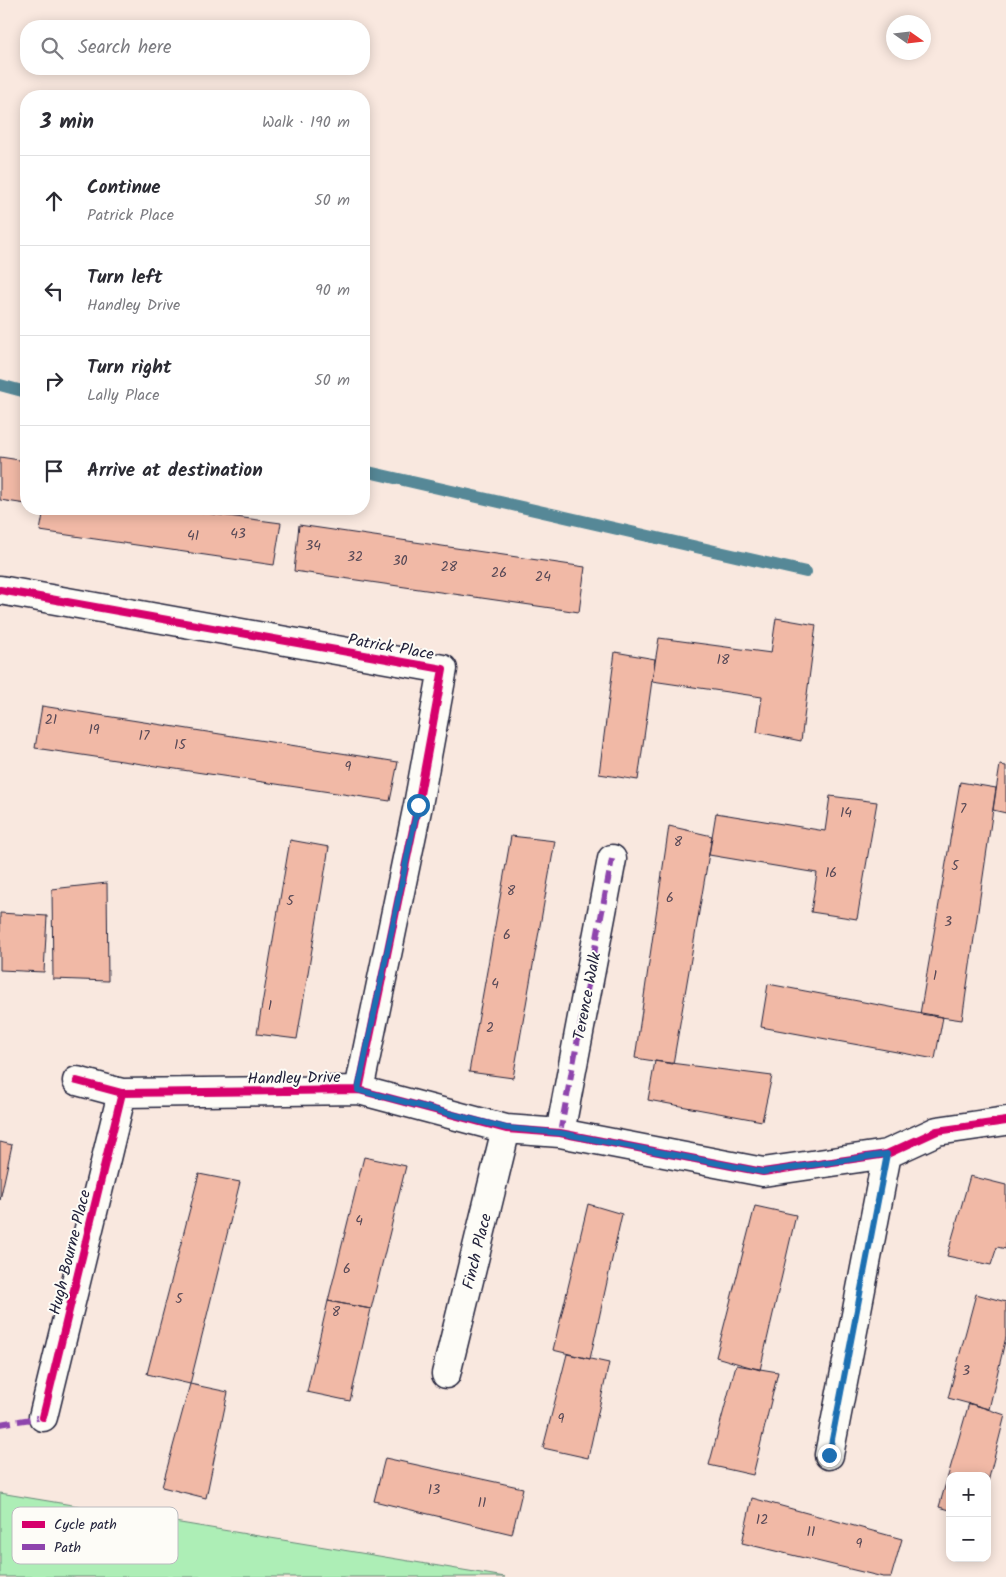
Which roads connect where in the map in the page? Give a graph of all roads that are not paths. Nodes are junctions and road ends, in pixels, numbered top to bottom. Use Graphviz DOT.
graph roads {
  1 [pos="0,590"];
  2 [pos="612,860"];
  3 [pos="78,1081"];
  4 [pos="358,1090"];
  5 [pos="122,1093"];
  6 [pos="1006,1121"];
  7 [pos="506,1128"];
  8 [pos="560,1133"];
  9 [pos="887,1154"];
  10 [pos="446,1374"];
  11 [pos="43,1417"];
  12 [pos="829,1455"];
  1 -- 4 [label="street, Patrick Place"];
  2 -- 8 [label="street, Terence Walk"];
  3 -- 5 [label="street, Handley Drive"];
  4 -- 5 [label="street, Handley Drive"];
  4 -- 7 [label="street, Handley Drive"];
  5 -- 11 [label="street, Hugh Bourne Place"];
  6 -- 9 [label="street, Handley Drive"];
  7 -- 8 [label="street, Handley Drive"];
  7 -- 10 [label="street, Finch Place"];
  8 -- 9 [label="street, Handley Drive"];
  9 -- 12 [label="street"];
}
